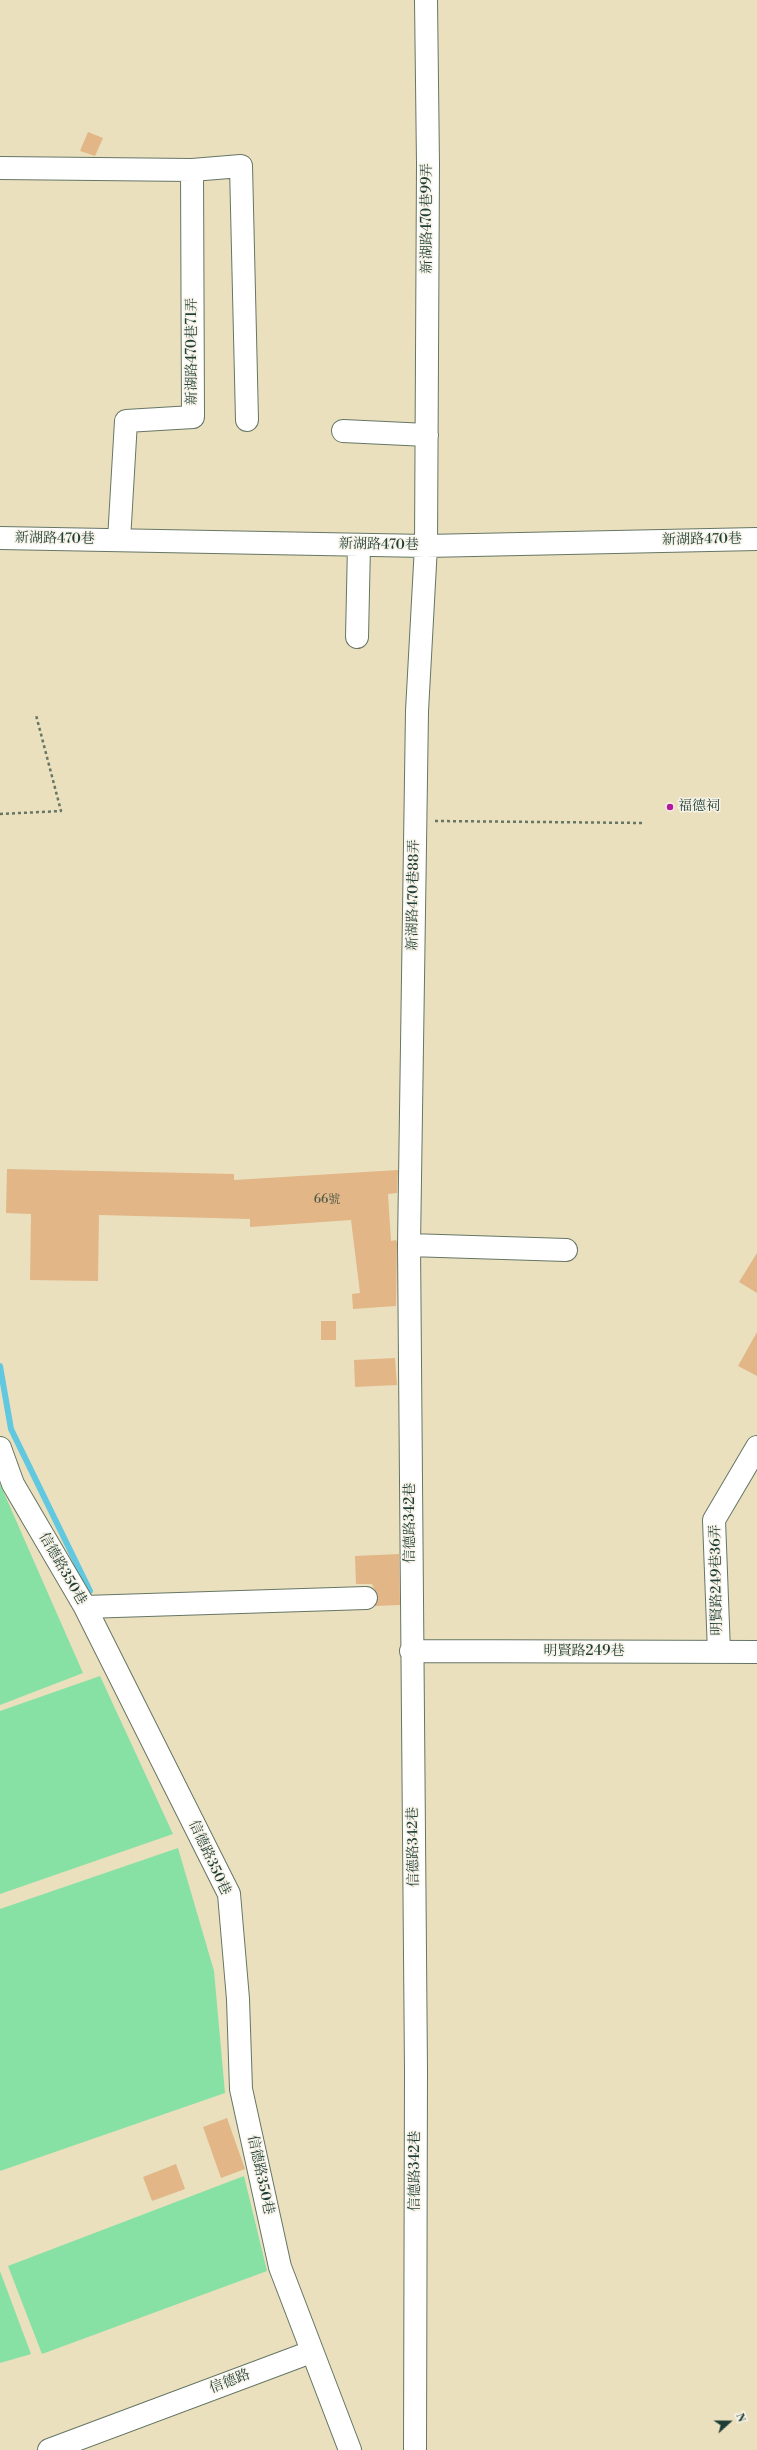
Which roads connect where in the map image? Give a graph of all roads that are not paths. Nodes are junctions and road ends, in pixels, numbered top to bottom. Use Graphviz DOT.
graph roads {
  1 [pos="426,0"];
  2 [pos="0,168"];
  3 [pos="192,170"];
  4 [pos="247,420"];
  5 [pos="343,431"];
  6 [pos="427,435"];
  7 [pos="0,538"];
  8 [pos="757,539"];
  9 [pos="119,540"];
  10 [pos="359,545"];
  11 [pos="426,546"];
  12 [pos="357,637"];
  13 [pos="409,1245"];
  14 [pos="566,1250"];
  15 [pos="757,1447"];
  16 [pos="0,1448"];
  17 [pos="366,1598"];
  18 [pos="85,1607"];
  19 [pos="411,1651"];
  20 [pos="719,1652"];
  21 [pos="757,1652"];
  22 [pos="311,2352"];
  23 [pos="49,2450"];
  24 [pos="350,2450"];
  25 [pos="415,2450"];
  1 -- 6 [label="street, 新湖路470巷99弄"];
  2 -- 3 [label="street"];
  3 -- 4 [label="street"];
  3 -- 9 [label="street, 新湖路470巷71弄"];
  5 -- 6 [label="street"];
  6 -- 11 [label="street, 新湖路470巷99弄"];
  7 -- 9 [label="street, 新湖路470巷"];
  8 -- 11 [label="street, 新湖路470巷"];
  9 -- 10 [label="street, 新湖路470巷"];
  10 -- 11 [label="street, 新湖路470巷"];
  10 -- 12 [label="street"];
  11 -- 13 [label="street, 新湖路470巷88弄"];
  13 -- 14 [label="street"];
  13 -- 19 [label="street, 信德路342巷"];
  15 -- 20 [label="street, 明賢路249巷36弄"];
  16 -- 18 [label="street, 信德路350巷"];
  17 -- 18 [label="street"];
  18 -- 22 [label="street, 信德路350巷"];
  19 -- 20 [label="street, 明賢路249巷"];
  19 -- 25 [label="street, 信德路342巷"];
  20 -- 21 [label="street, 明賢路249巷"];
  22 -- 23 [label="street, 信德路"];
  22 -- 24 [label="street"];
}
